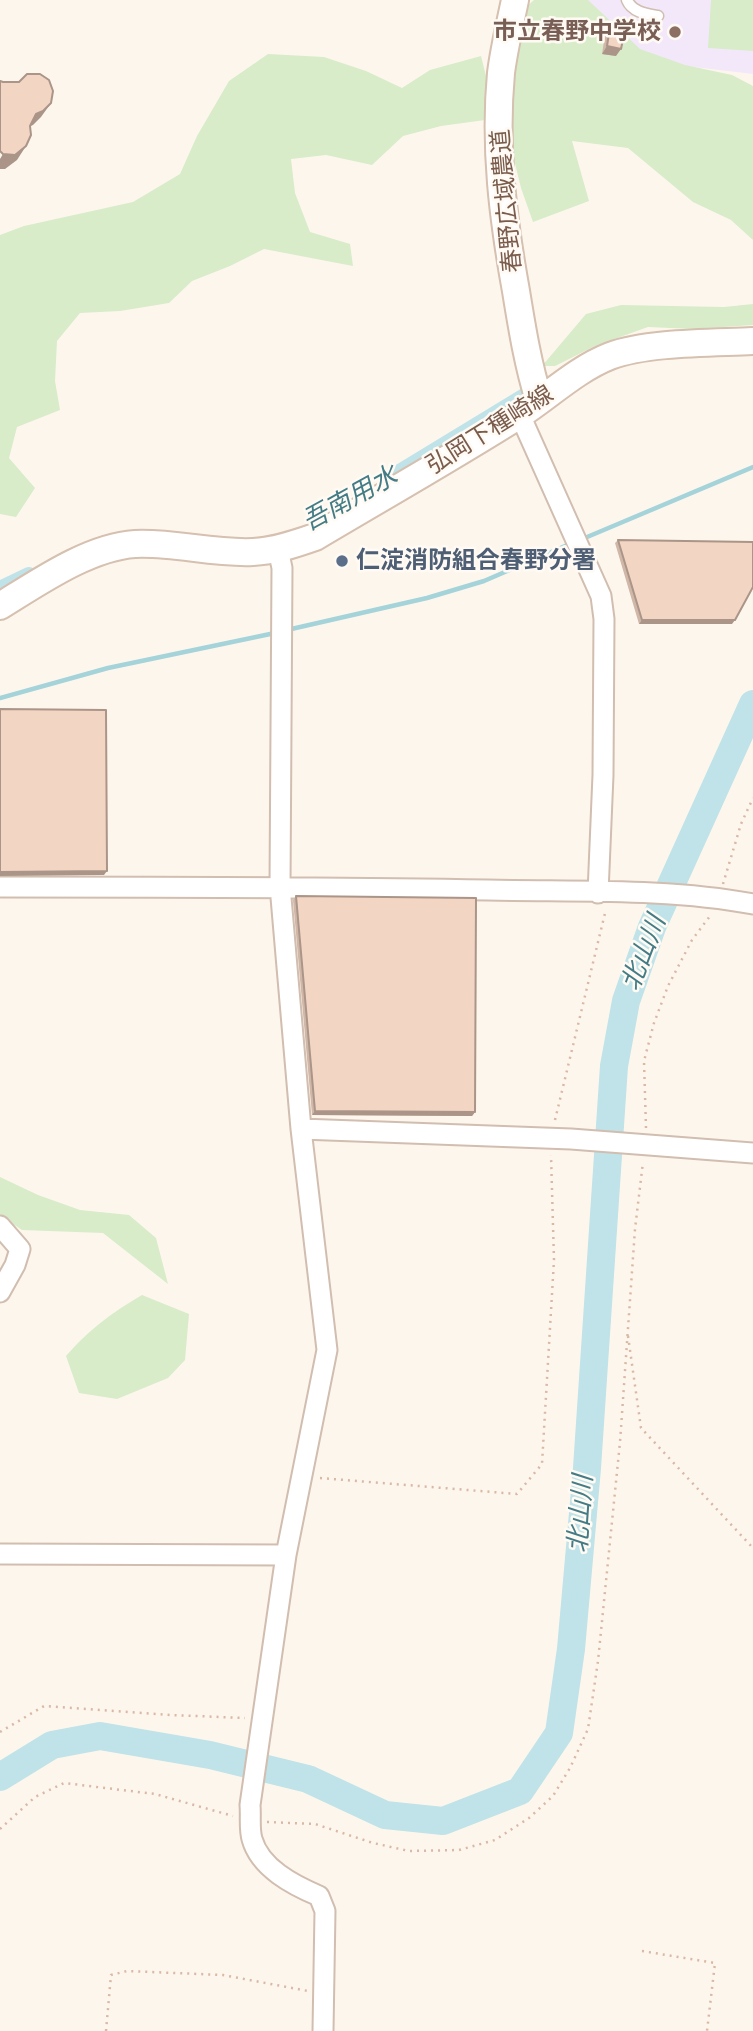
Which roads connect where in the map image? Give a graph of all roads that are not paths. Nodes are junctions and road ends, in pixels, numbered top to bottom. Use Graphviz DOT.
graph roads {
  1 [pos="515,0"];
  2 [pos="627,0"];
  3 [pos="658,16"];
  4 [pos="753,341"];
  5 [pos="529,408"];
  6 [pos="278,549"];
  7 [pos="0,606"];
  8 [pos="279,886"];
  9 [pos="0,887"];
  10 [pos="613,893"];
  11 [pos="753,904"];
  12 [pos="301,1129"];
  13 [pos="753,1153"];
  14 [pos="0,1226"];
  15 [pos="0,1292"];
  16 [pos="0,1554"];
  17 [pos="286,1555"];
  18 [pos="323,2031"];
  1 -- 5 [label="main road, 春野広域農道"];
  2 -- 3 [label="lane"];
  4 -- 5 [label="main road, 弘岡下種崎線"];
  5 -- 6 [label="main road, 弘岡下種崎線"];
  5 -- 10 [label="street"];
  6 -- 7 [label="main road, 弘岡下種崎線"];
  6 -- 8 [label="street"];
  8 -- 9 [label="street"];
  8 -- 10 [label="street"];
  8 -- 12 [label="street"];
  10 -- 11 [label="street"];
  12 -- 13 [label="street"];
  12 -- 17 [label="street"];
  14 -- 15 [label="street"];
  16 -- 17 [label="street"];
  17 -- 18 [label="street"];
}
